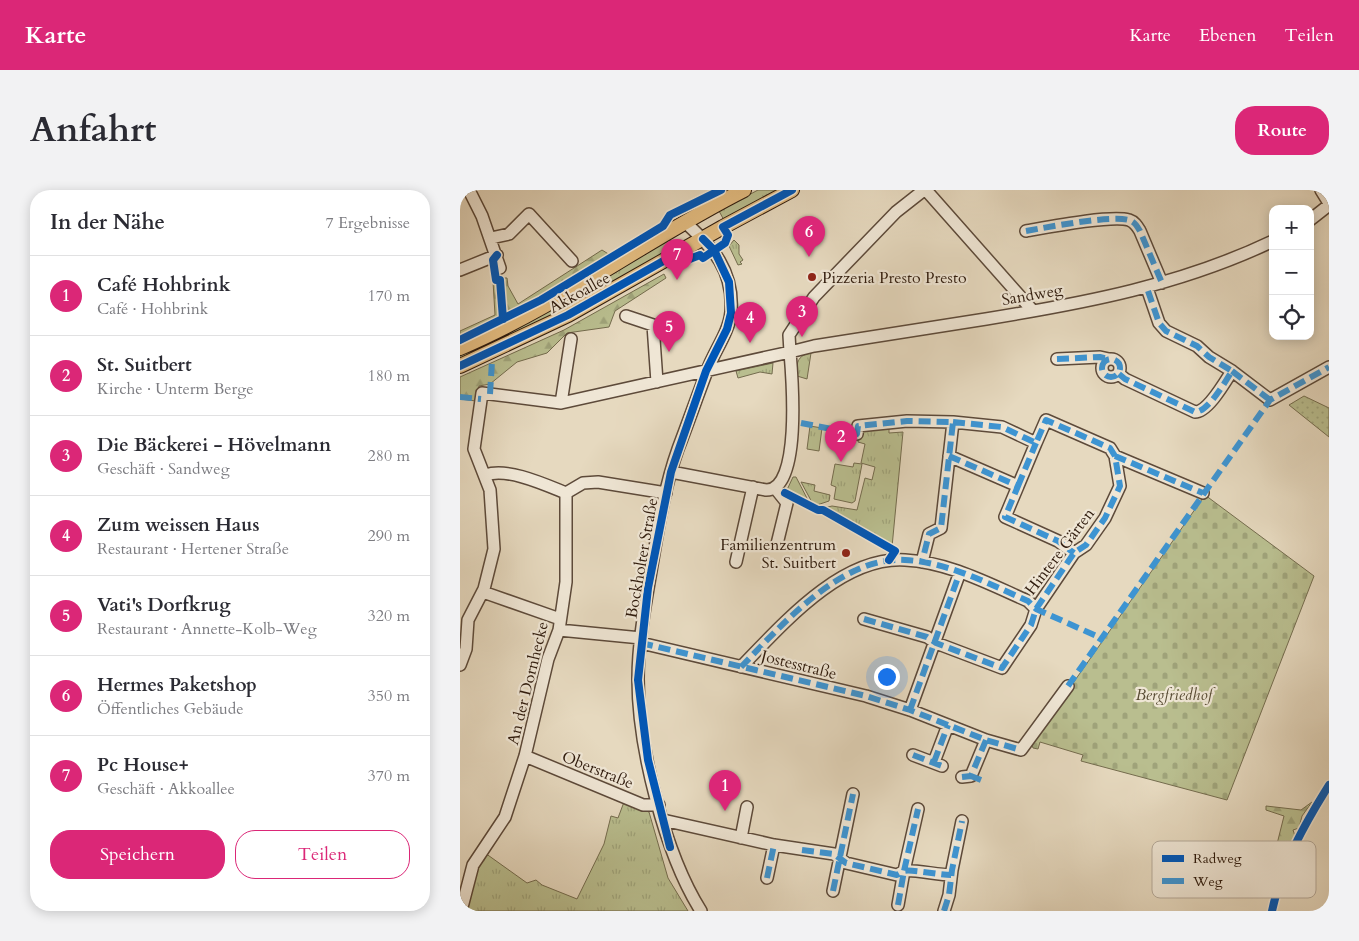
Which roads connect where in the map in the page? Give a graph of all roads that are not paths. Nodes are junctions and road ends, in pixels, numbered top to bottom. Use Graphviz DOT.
graph roads {
  1 [pos="469,190"];
  2 [pos="744,190"];
  3 [pos="792,190"];
  4 [pos="925,190"];
  5 [pos="1321,190"];
  6 [pos="1329,204"];
  7 [pos="1314,217"];
  8 [pos="685,222"];
  9 [pos="1026,230"];
  10 [pos="491,238"];
  11 [pos="703,240"];
  12 [pos="1269,243"];
  13 [pos="496,255"];
  14 [pos="572,261"];
  15 [pos="500,268"];
  16 [pos="460,270"];
  17 [pos="1162,283"];
  18 [pos="1147,288"];
  19 [pos="1033,311"];
  20 [pos="626,316"];
  21 [pos="571,339"];
  22 [pos="460,348"];
  23 [pos="790,352"];
  24 [pos="1057,359"];
  25 [pos="460,366"];
  26 [pos="1329,367"];
  27 [pos="706,371"];
  28 [pos="1232,371"];
  29 [pos="657,382"];
  30 [pos="561,402"];
  31 [pos="952,422"];
  32 [pos="857,434"];
  33 [pos="1036,443"];
  34 [pos="949,456"];
  35 [pos="1114,456"];
  36 [pos="671,472"];
  37 [pos="486,476"];
  38 [pos="1018,486"];
  39 [pos="754,487"];
  40 [pos="775,488"];
  41 [pos="566,492"];
  42 [pos="666,493"];
  43 [pos="1203,493"];
  44 [pos="777,544"];
  45 [pos="1074,553"];
  46 [pos="736,562"];
  47 [pos="922,562"];
  48 [pos="960,572"];
  49 [pos="483,592"];
  50 [pos="1036,609"];
  51 [pos="864,619"];
  52 [pos="560,625"];
  53 [pos="641,640"];
  54 [pos="936,643"];
  55 [pos="460,665"];
  56 [pos="741,667"];
  57 [pos="1068,686"];
  58 [pos="910,710"];
  59 [pos="948,725"];
  60 [pos="986,740"];
  61 [pos="913,755"];
  62 [pos="525,756"];
  63 [pos="972,778"];
  64 [pos="853,794"];
  65 [pos="659,805"];
  66 [pos="747,807"];
  67 [pos="918,809"];
  68 [pos="663,820"];
  69 [pos="962,821"];
  70 [pos="741,838"];
  71 [pos="774,845"];
  72 [pos="839,858"];
  73 [pos="904,872"];
  74 [pos="951,876"];
  75 [pos="767,878"];
  76 [pos="460,889"];
  77 [pos="833,891"];
  78 [pos="898,905"];
  79 [pos="462,907"];
  80 [pos="701,911"];
  81 [pos="944,911"];
  1 -- 10 [label="street"];
  2 -- 8 [label="main road, Akkoallee"];
  3 -- 11 [label="main road, Akkoallee"];
  4 -- 19 [label="street"];
  4 -- 23 [label="street"];
  5 -- 6 [label="street"];
  6 -- 7 [label="street"];
  8 -- 11 [label="street"];
  8 -- 22 [label="main road, Akkoallee"];
  9 -- 17 [label="street"];
  10 -- 13 [label="street"];
  10 -- 14 [label="street"];
  11 -- 25 [label="main road, Akkoallee"];
  11 -- 27 [label="street, Bockholter Straße"];
  12 -- 17 [label="street, Sandweg"];
  13 -- 15 [label="street"];
  13 -- 16 [label="street"];
  17 -- 18 [label="street, Sandweg"];
  18 -- 19 [label="street, Sandweg"];
  18 -- 28 [label="street"];
  19 -- 23 [label="street, Sandweg"];
  20 -- 29 [label="street"];
  21 -- 30 [label="street"];
  23 -- 27 [label="street, Sandweg"];
  23 -- 40 [label="street"];
  24 -- 28 [label="street"];
  26 -- 28 [label="street"];
  27 -- 29 [label="street, Sandweg"];
  27 -- 36 [label="street, Bockholter Straße"];
  29 -- 30 [label="street, Sandweg"];
  30 -- 37 [label="street, Sandweg"];
  31 -- 32 [label="street"];
  31 -- 33 [label="street"];
  31 -- 34 [label="street"];
  33 -- 35 [label="street"];
  33 -- 38 [label="street"];
  34 -- 38 [label="street"];
  34 -- 47 [label="street"];
  35 -- 43 [label="street"];
  35 -- 45 [label="street, Hintere Gärten"];
  36 -- 39 [label="street"];
  36 -- 42 [label="street, Bockholter Straße"];
  37 -- 41 [label="street"];
  37 -- 49 [label="street"];
  38 -- 45 [label="street"];
  39 -- 40 [label="street"];
  39 -- 46 [label="street"];
  40 -- 44 [label="street"];
  41 -- 42 [label="street"];
  41 -- 52 [label="street, An der Dornhecke"];
  42 -- 53 [label="street, Bockholter Straße"];
  45 -- 50 [label="street, Hintere Gärten"];
  47 -- 48 [label="street"];
  47 -- 56 [label="street"];
  48 -- 50 [label="street"];
  48 -- 54 [label="street"];
  49 -- 52 [label="street, Jostesstraße"];
  49 -- 55 [label="street"];
  50 -- 54 [label="street, Hintere Gärten"];
  51 -- 54 [label="street"];
  52 -- 53 [label="street, Jostesstraße"];
  52 -- 62 [label="street, An der Dornhecke"];
  53 -- 56 [label="street, Jostesstraße"];
  53 -- 65 [label="street, Bockholter Straße"];
  54 -- 58 [label="street"];
  56 -- 58 [label="street, Jostesstraße"];
  57 -- 60 [label="street, Jostesstraße"];
  58 -- 59 [label="street, Jostesstraße"];
  59 -- 60 [label="street, Jostesstraße"];
  59 -- 61 [label="street"];
  60 -- 63 [label="street"];
  62 -- 65 [label="street, Oberstraße"];
  62 -- 79 [label="street, An der Dornhecke"];
  64 -- 72 [label="street"];
  65 -- 68 [label="street, Bockholter Straße"];
  66 -- 70 [label="street"];
  67 -- 73 [label="street"];
  68 -- 70 [label="street"];
  68 -- 80 [label="street, Bockholter Straße"];
  69 -- 74 [label="street"];
  70 -- 71 [label="street"];
  71 -- 72 [label="street"];
  71 -- 75 [label="street"];
  72 -- 73 [label="street"];
  72 -- 77 [label="street"];
  73 -- 74 [label="street"];
  73 -- 78 [label="street"];
  74 -- 81 [label="street"];
  76 -- 79 [label="street"];
}
